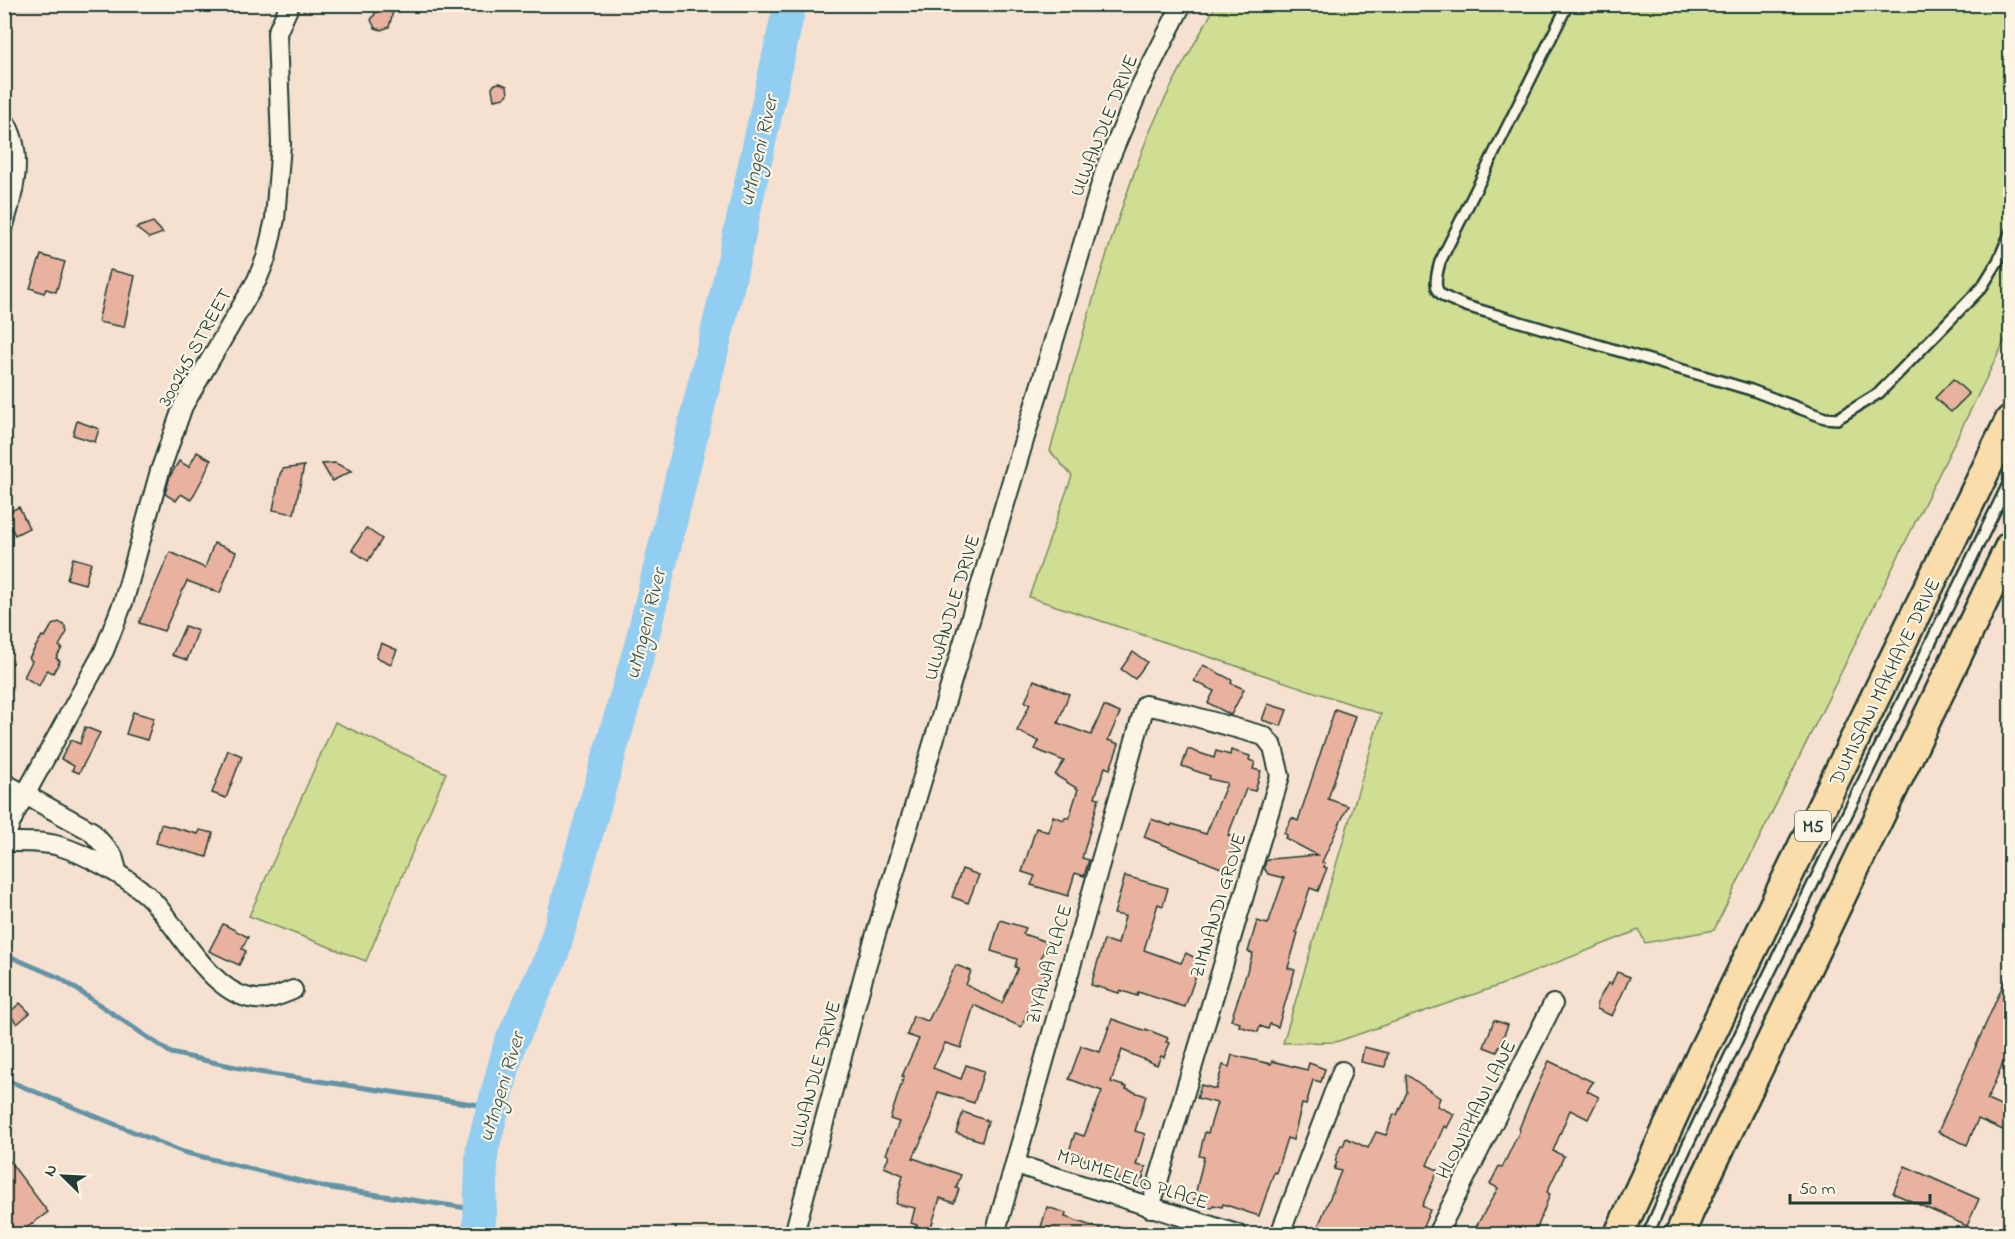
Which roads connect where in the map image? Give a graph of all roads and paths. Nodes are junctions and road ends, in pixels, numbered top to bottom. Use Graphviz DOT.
graph roads {
  1 [pos="290,4"];
  2 [pos="1182,4"];
  3 [pos="1568,4"];
  4 [pos="4,120"];
  5 [pos="4,225"];
  6 [pos="2010,233"];
  7 [pos="2010,420"];
  8 [pos="2010,480"];
  9 [pos="2010,546"];
  10 [pos="1145,705"];
  11 [pos="4,783"];
  12 [pos="25,795"];
  13 [pos="4,841"];
  14 [pos="118,874"];
  15 [pos="292,990"];
  16 [pos="1553,1004"];
  17 [pos="1342,1071"];
  18 [pos="1015,1164"];
  19 [pos="1150,1208"];
  20 [pos="794,1234"];
  21 [pos="995,1234"];
  22 [pos="1237,1234"];
  23 [pos="1280,1234"];
  24 [pos="1437,1234"];
  25 [pos="1577,1234"];
  26 [pos="1591,1234"];
  27 [pos="1619,1234"];
  28 [pos="1648,1234"];
  29 [pos="1680,1234"];
  1 -- 12 [label="street, 300245 STREET"];
  2 -- 20 [label="street, ULWANDLE DRIVE"];
  3 -- 6 [label="lane"];
  4 -- 5 [label="street"];
  7 -- 27 [label="main road, DUMISANI MAKHAYE DRIVE / M5"];
  8 -- 28 [label="lane"];
  9 -- 29 [label="main road"];
  10 -- 18 [label="street, ZIYAWA PLACE"];
  10 -- 19 [label="street, ZIMNANDI GROVE"];
  11 -- 12 [label="street"];
  12 -- 13 [label="street, 300245 STREET"];
  12 -- 14 [label="street"];
  13 -- 14 [label="street"];
  14 -- 15 [label="street"];
  16 -- 24 [label="street, HLONIPHANI LANE"];
  17 -- 23 [label="street"];
  18 -- 19 [label="street, MPUMELELO PLACE"];
  18 -- 21 [label="street, ZIYAWA PLACE"];
  19 -- 22 [label="street, MPUMELELO PLACE"];
  25 -- 26 [label="path"];
}
